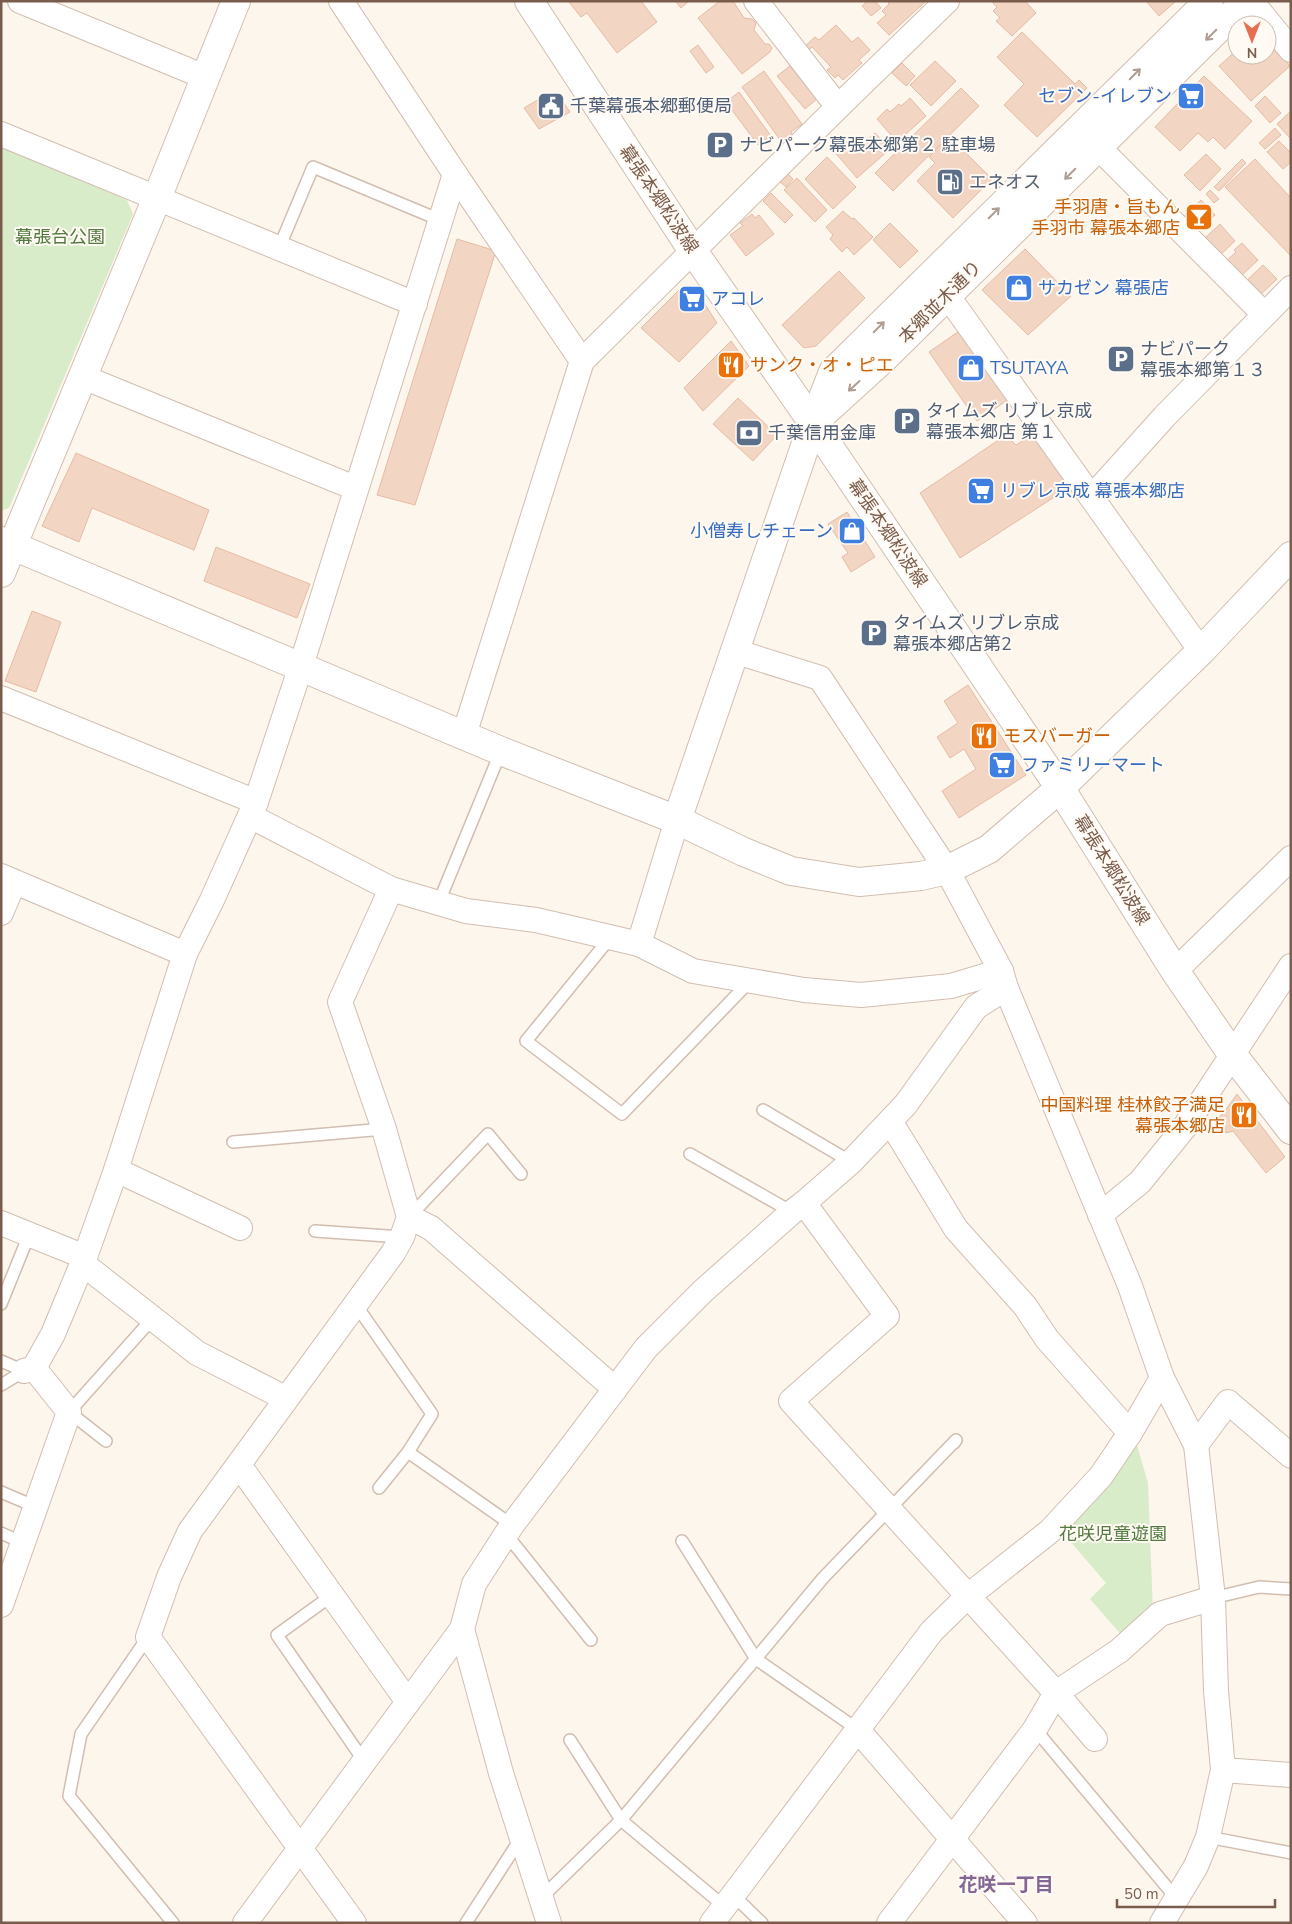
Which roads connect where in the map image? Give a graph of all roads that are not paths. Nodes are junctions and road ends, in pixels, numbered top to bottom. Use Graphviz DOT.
graph roads {
  1 [pos="20,1"];
  2 [pos="236,1"];
  3 [pos="341,1"];
  4 [pos="529,1"];
  5 [pos="756,1"];
  6 [pos="947,1"];
  7 [pos="1210,1"];
  8 [pos="1246,1"];
  9 [pos="1251,1"];
  10 [pos="1263,1"];
  11 [pos="1276,1"];
  12 [pos="1291,50"];
  13 [pos="205,78"];
  14 [pos="838,107"];
  15 [pos="1,134"];
  16 [pos="1098,146"];
  17 [pos="455,174"];
  18 [pos="157,198"];
  19 [pos="440,220"];
  20 [pos="279,248"];
  21 [pos="694,251"];
  22 [pos="1291,288"];
  23 [pos="947,295"];
  24 [pos="415,304"];
  25 [pos="1264,314"];
  26 [pos="582,361"];
  27 [pos="83,377"];
  28 [pos="813,423"];
  29 [pos="355,488"];
  30 [pos="1092,496"];
  31 [pos="7,544"];
  32 [pos="1291,556"];
  33 [pos="1,573"];
  34 [pos="734,651"];
  35 [pos="1201,651"];
  36 [pos="301,666"];
  37 [pos="1,698"];
  38 [pos="464,735"];
  39 [pos="501,750"];
  40 [pos="1060,788"];
  41 [pos="253,809"];
  42 [pos="677,820"];
  43 [pos="1291,858"];
  44 [pos="947,870"];
  45 [pos="8,879"];
  46 [pos="391,889"];
  47 [pos="438,904"];
  48 [pos="1,913"];
  49 [pos="610,938"];
  50 [pos="638,944"];
  51 [pos="185,954"];
  52 [pos="1291,966"];
  53 [pos="1176,971"];
  54 [pos="1003,979"];
  55 [pos="751,980"];
  56 [pos="1237,1061"];
  57 [pos="763,1110"];
  58 [pos="890,1121"];
  59 [pos="384,1129"];
  60 [pos="1291,1130"];
  61 [pos="232,1142"];
  62 [pos="690,1154"];
  63 [pos="851,1162"];
  64 [pos="116,1170"];
  65 [pos="521,1174"];
  66 [pos="798,1207"];
  67 [pos="1100,1215"];
  68 [pos="1,1224"];
  69 [pos="405,1227"];
  70 [pos="240,1228"];
  71 [pos="315,1231"];
  72 [pos="29,1235"];
  73 [pos="83,1260"];
  74 [pos="1,1304"];
  75 [pos="356,1305"];
  76 [pos="152,1319"];
  77 [pos="1,1361"];
  78 [pos="29,1370"];
  79 [pos="1162,1378"];
  80 [pos="1,1385"];
  81 [pos="615,1389"];
  82 [pos="285,1398"];
  83 [pos="69,1412"];
  84 [pos="1130,1433"];
  85 [pos="106,1441"];
  86 [pos="954,1444"];
  87 [pos="1196,1445"];
  88 [pos="408,1452"];
  89 [pos="1291,1456"];
  90 [pos="239,1465"];
  91 [pos="379,1488"];
  92 [pos="1,1492"];
  93 [pos="36,1507"];
  94 [pos="889,1508"];
  95 [pos="509,1530"];
  96 [pos="1,1534"];
  97 [pos="682,1541"];
  98 [pos="23,1543"];
  99 [pos="1291,1588"];
  100 [pos="331,1596"];
  101 [pos="967,1597"];
  102 [pos="1213,1598"];
  103 [pos="1,1605"];
  104 [pos="462,1630"];
  105 [pos="148,1638"];
  106 [pos="591,1640"];
  107 [pos="756,1659"];
  108 [pos="1056,1693"];
  109 [pos="408,1702"];
  110 [pos="858,1729"];
  111 [pos="1034,1729"];
  112 [pos="1095,1739"];
  113 [pos="570,1740"];
  114 [pos="364,1761"];
  115 [pos="1223,1770"];
  116 [pos="1291,1775"];
  117 [pos="621,1820"];
  118 [pos="522,1836"];
  119 [pos="1208,1837"];
  120 [pos="951,1839"];
  121 [pos="301,1849"];
  122 [pos="1291,1853"];
  123 [pos="1176,1898"];
  124 [pos="540,1899"];
  125 [pos="724,1909"];
  126 [pos="173,1923"];
  127 [pos="245,1923"];
  128 [pos="354,1923"];
  129 [pos="466,1923"];
  130 [pos="549,1923"];
  131 [pos="762,1923"];
  132 [pos="889,1923"];
  133 [pos="1025,1923"];
  134 [pos="1162,1923"];
  1 -- 13 [label="street"];
  2 -- 13 [label="street"];
  3 -- 17 [label="street"];
  4 -- 21 [label="street, 幕張本郷松波線"];
  5 -- 14 [label="street"];
  6 -- 14 [label="street"];
  28 -- 7 [label="street, 本郷並木通り, one-way"];
  8 -- 16 [label="street, 本郷並木通り, one-way"];
  9 -- 12 [label="street"];
  10 -- 11 [label="street"];
  13 -- 18 [label="street"];
  14 -- 21 [label="street"];
  15 -- 18 [label="street"];
  16 -- 23 [label="street, 本郷並木通り, one-way"];
  16 -- 25 [label="street"];
  17 -- 19 [label="street"];
  17 -- 26 [label="street"];
  18 -- 20 [label="street"];
  18 -- 27 [label="street"];
  19 -- 20 [label="lane"];
  19 -- 24 [label="street"];
  20 -- 24 [label="street"];
  21 -- 26 [label="street"];
  21 -- 28 [label="street, 幕張本郷松波線"];
  22 -- 25 [label="street"];
  23 -- 28 [label="street, 本郷並木通り, one-way"];
  23 -- 30 [label="street"];
  24 -- 29 [label="street"];
  25 -- 30 [label="street"];
  26 -- 38 [label="street"];
  27 -- 29 [label="street"];
  27 -- 31 [label="street"];
  28 -- 34 [label="street"];
  28 -- 40 [label="street, 幕張本郷松波線"];
  29 -- 36 [label="street"];
  30 -- 35 [label="street"];
  31 -- 33 [label="street"];
  31 -- 36 [label="street"];
  32 -- 35 [label="street"];
  34 -- 42 [label="street"];
  34 -- 44 [label="street"];
  35 -- 40 [label="street"];
  36 -- 38 [label="street"];
  36 -- 41 [label="street"];
  37 -- 41 [label="street"];
  38 -- 39 [label="street"];
  39 -- 42 [label="street"];
  39 -- 47 [label="lane"];
  40 -- 44 [label="street"];
  40 -- 53 [label="street, 幕張本郷松波線"];
  41 -- 46 [label="street"];
  41 -- 51 [label="street"];
  42 -- 44 [label="street"];
  42 -- 50 [label="street"];
  43 -- 53 [label="street"];
  44 -- 54 [label="street"];
  45 -- 48 [label="street"];
  45 -- 51 [label="street"];
  46 -- 47 [label="street"];
  46 -- 59 [label="street"];
  47 -- 49 [label="street"];
  49 -- 50 [label="street"];
  49 -- 55 [label="lane"];
  50 -- 55 [label="street"];
  51 -- 64 [label="street"];
  52 -- 56 [label="street"];
  53 -- 56 [label="street, 幕張本郷松波線"];
  54 -- 55 [label="street"];
  54 -- 58 [label="street"];
  54 -- 67 [label="street"];
  56 -- 60 [label="street, 幕張本郷松波線"];
  56 -- 67 [label="street"];
  57 -- 63 [label="lane"];
  58 -- 63 [label="street"];
  58 -- 84 [label="street"];
  59 -- 61 [label="lane"];
  59 -- 69 [label="street"];
  62 -- 66 [label="lane"];
  63 -- 66 [label="street"];
  64 -- 70 [label="street"];
  64 -- 73 [label="street"];
  65 -- 69 [label="lane"];
  66 -- 81 [label="street"];
  66 -- 94 [label="street"];
  67 -- 79 [label="street"];
  68 -- 72 [label="street"];
  69 -- 71 [label="lane"];
  69 -- 75 [label="street"];
  69 -- 81 [label="street"];
  72 -- 73 [label="street"];
  72 -- 74 [label="lane"];
  73 -- 76 [label="street"];
  73 -- 78 [label="street"];
  75 -- 82 [label="street"];
  75 -- 88 [label="lane"];
  76 -- 82 [label="street"];
  76 -- 83 [label="lane"];
  77 -- 78 [label="lane"];
  78 -- 80 [label="lane"];
  78 -- 83 [label="street"];
  79 -- 84 [label="street"];
  79 -- 87 [label="street"];
  81 -- 95 [label="street"];
  82 -- 90 [label="street"];
  83 -- 85 [label="lane"];
  83 -- 93 [label="street"];
  84 -- 101 [label="street"];
  86 -- 94 [label="lane"];
  87 -- 89 [label="street"];
  87 -- 102 [label="street"];
  88 -- 91 [label="lane"];
  88 -- 95 [label="lane"];
  90 -- 100 [label="street"];
  90 -- 105 [label="street"];
  92 -- 93 [label="lane"];
  93 -- 98 [label="street"];
  94 -- 101 [label="street"];
  94 -- 107 [label="lane"];
  95 -- 104 [label="street"];
  95 -- 106 [label="lane"];
  96 -- 98 [label="lane"];
  97 -- 107 [label="lane"];
  98 -- 103 [label="street"];
  99 -- 102 [label="lane"];
  100 -- 109 [label="street"];
  100 -- 114 [label="lane"];
  101 -- 108 [label="street"];
  101 -- 110 [label="street"];
  102 -- 108 [label="street"];
  102 -- 115 [label="street"];
  104 -- 109 [label="street"];
  104 -- 118 [label="street"];
  105 -- 121 [label="street"];
  105 -- 126 [label="lane"];
  107 -- 110 [label="lane"];
  107 -- 117 [label="lane"];
  108 -- 111 [label="street"];
  108 -- 112 [label="street"];
  109 -- 114 [label="street"];
  110 -- 120 [label="street"];
  110 -- 125 [label="street"];
  111 -- 120 [label="street"];
  111 -- 123 [label="lane"];
  113 -- 117 [label="lane"];
  114 -- 121 [label="street"];
  115 -- 116 [label="street"];
  115 -- 119 [label="street"];
  117 -- 124 [label="lane"];
  117 -- 125 [label="lane"];
  118 -- 124 [label="street"];
  118 -- 129 [label="lane"];
  119 -- 122 [label="lane"];
  119 -- 123 [label="street"];
  120 -- 132 [label="street"];
  120 -- 133 [label="street"];
  121 -- 127 [label="street"];
  121 -- 128 [label="street"];
  123 -- 134 [label="street"];
  124 -- 130 [label="street"];
  125 -- 131 [label="lane"];
}
